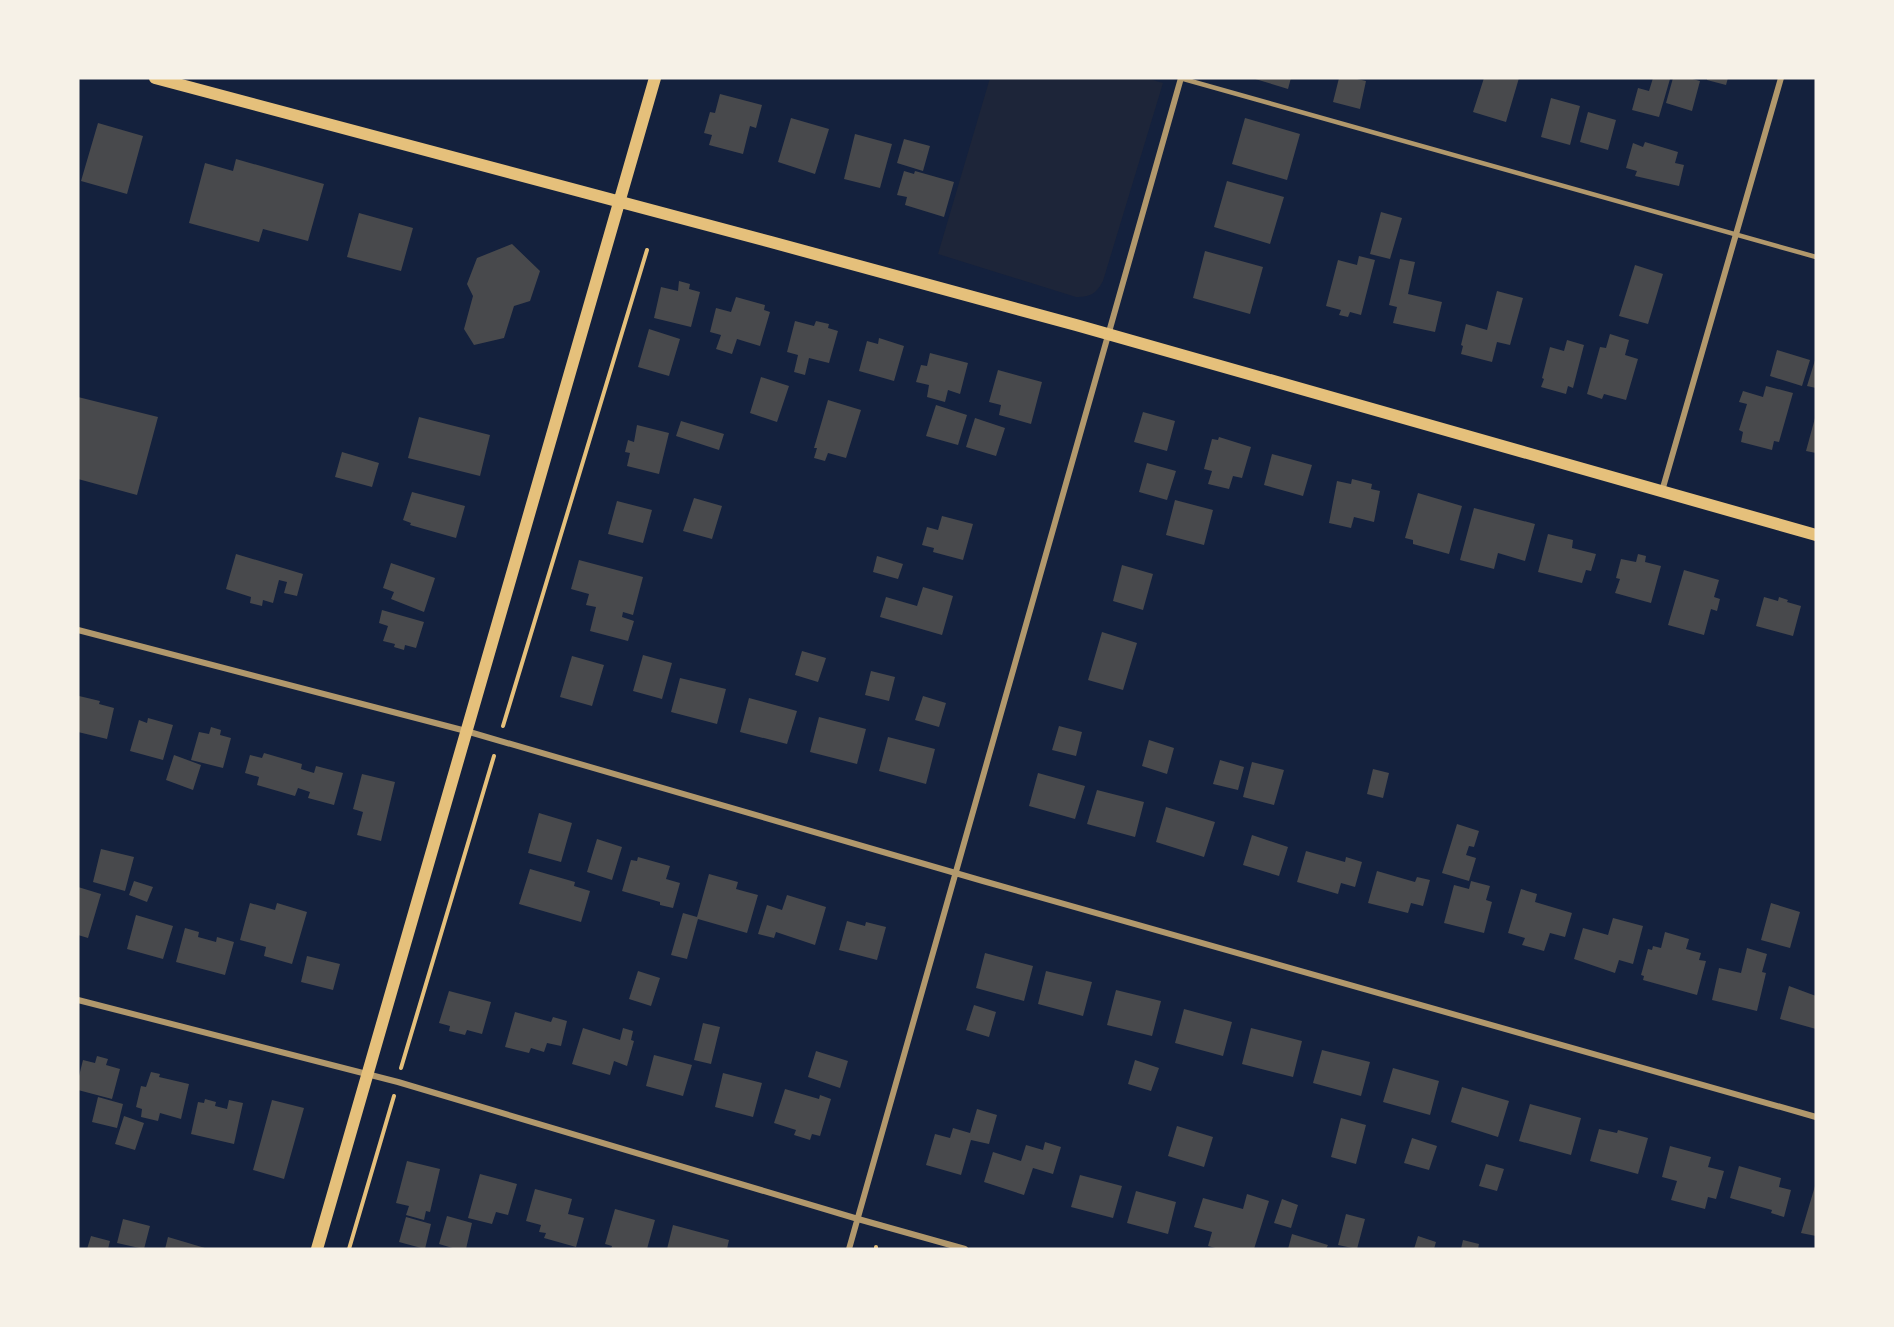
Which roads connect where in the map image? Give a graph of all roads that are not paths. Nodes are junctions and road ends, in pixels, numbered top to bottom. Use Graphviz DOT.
graph roads {
  1 [pos="155,78"];
  2 [pos="655,78"];
  3 [pos="1180,78"];
  4 [pos="1781,78"];
  5 [pos="621,202"];
  6 [pos="1736,234"];
  7 [pos="1816,257"];
  8 [pos="1109,334"];
  9 [pos="1662,491"];
  10 [pos="1816,535"];
  11 [pos="78,630"];
  12 [pos="466,731"];
  13 [pos="955,873"];
  14 [pos="78,1000"];
  15 [pos="368,1074"];
  16 [pos="1816,1117"];
  17 [pos="858,1220"];
  18 [pos="317,1249"];
  19 [pos="849,1249"];
  20 [pos="965,1249"];
  1 -- 5 [label="main road"];
  2 -- 5 [label="main road"];
  3 -- 6 [label="lane"];
  3 -- 8 [label="street"];
  4 -- 6 [label="street"];
  5 -- 8 [label="main road"];
  5 -- 12 [label="main road"];
  6 -- 7 [label="lane"];
  6 -- 9 [label="street"];
  8 -- 9 [label="main road"];
  8 -- 13 [label="street"];
  9 -- 10 [label="main road"];
  11 -- 12 [label="street"];
  12 -- 13 [label="street"];
  12 -- 15 [label="main road"];
  13 -- 16 [label="street"];
  13 -- 17 [label="street"];
  14 -- 15 [label="street"];
  15 -- 17 [label="street"];
  15 -- 18 [label="main road"];
  17 -- 19 [label="street"];
  17 -- 20 [label="street"];
}
